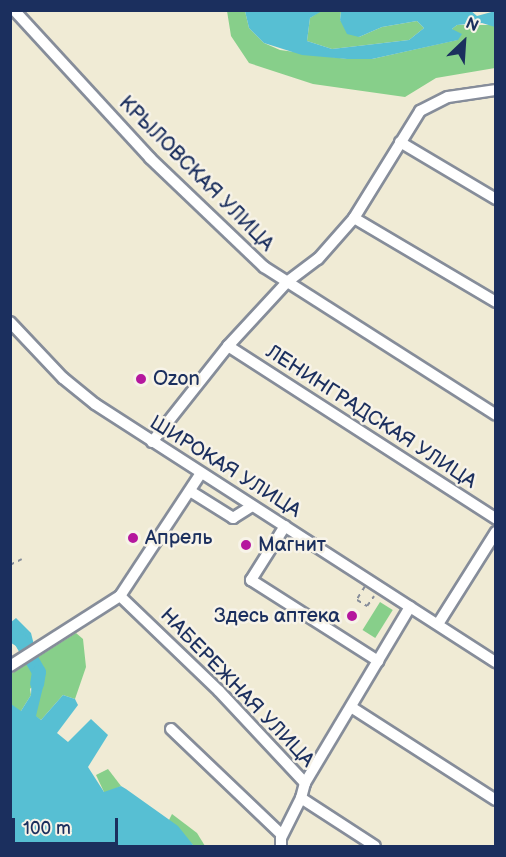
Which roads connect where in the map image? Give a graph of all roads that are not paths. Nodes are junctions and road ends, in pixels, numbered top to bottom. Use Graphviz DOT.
graph roads {
  1 [pos="14,10"];
  2 [pos="495,90"];
  3 [pos="400,142"];
  4 [pos="495,199"];
  5 [pos="354,218"];
  6 [pos="286,282"];
  7 [pos="495,302"];
  8 [pos="10,322"];
  9 [pos="228,346"];
  10 [pos="495,415"];
  11 [pos="152,442"];
  12 [pos="201,473"];
  13 [pos="190,491"];
  14 [pos="252,506"];
  15 [pos="495,519"];
  16 [pos="285,526"];
  17 [pos="495,532"];
  18 [pos="120,596"];
  19 [pos="410,607"];
  20 [pos="438,624"];
  21 [pos="378,662"];
  22 [pos="495,662"];
  23 [pos="14,664"];
  24 [pos="351,707"];
  25 [pos="171,729"];
  26 [pos="305,783"];
  27 [pos="301,798"];
  28 [pos="495,800"];
  29 [pos="281,842"];
  30 [pos="375,846"];
  1 -- 6 [label="street, КРЫЛОВСКАЯ УЛИЦА"];
  2 -- 3 [label="street"];
  3 -- 4 [label="street"];
  3 -- 5 [label="street"];
  5 -- 6 [label="street"];
  5 -- 7 [label="street"];
  6 -- 9 [label="street"];
  6 -- 10 [label="street, КРЫЛОВСКАЯ УЛИЦА"];
  8 -- 11 [label="street, ШИРОКАЯ УЛИЦА"];
  9 -- 11 [label="street"];
  9 -- 15 [label="street, ЛЕНИНГРАДСКАЯ УЛИЦА"];
  11 -- 12 [label="street, ШИРОКАЯ УЛИЦА"];
  12 -- 13 [label="street"];
  12 -- 14 [label="street, ШИРОКАЯ УЛИЦА"];
  13 -- 14 [label="street"];
  13 -- 18 [label="street"];
  14 -- 16 [label="street, ШИРОКАЯ УЛИЦА"];
  16 -- 19 [label="street, ШИРОКАЯ УЛИЦА"];
  16 -- 21 [label="street"];
  17 -- 20 [label="street"];
  18 -- 23 [label="street"];
  18 -- 26 [label="street, НАБЕРЕЖНАЯ УЛИЦА"];
  19 -- 20 [label="street, ШИРОКАЯ УЛИЦА"];
  19 -- 21 [label="street"];
  20 -- 22 [label="street, ШИРОКАЯ УЛИЦА"];
  21 -- 24 [label="street"];
  24 -- 26 [label="street"];
  24 -- 28 [label="street"];
  25 -- 29 [label="street"];
  26 -- 27 [label="street, НАБЕРЕЖНАЯ УЛИЦА"];
  27 -- 29 [label="street"];
  27 -- 30 [label="street, НАБЕРЕЖНАЯ УЛИЦА"];
}
